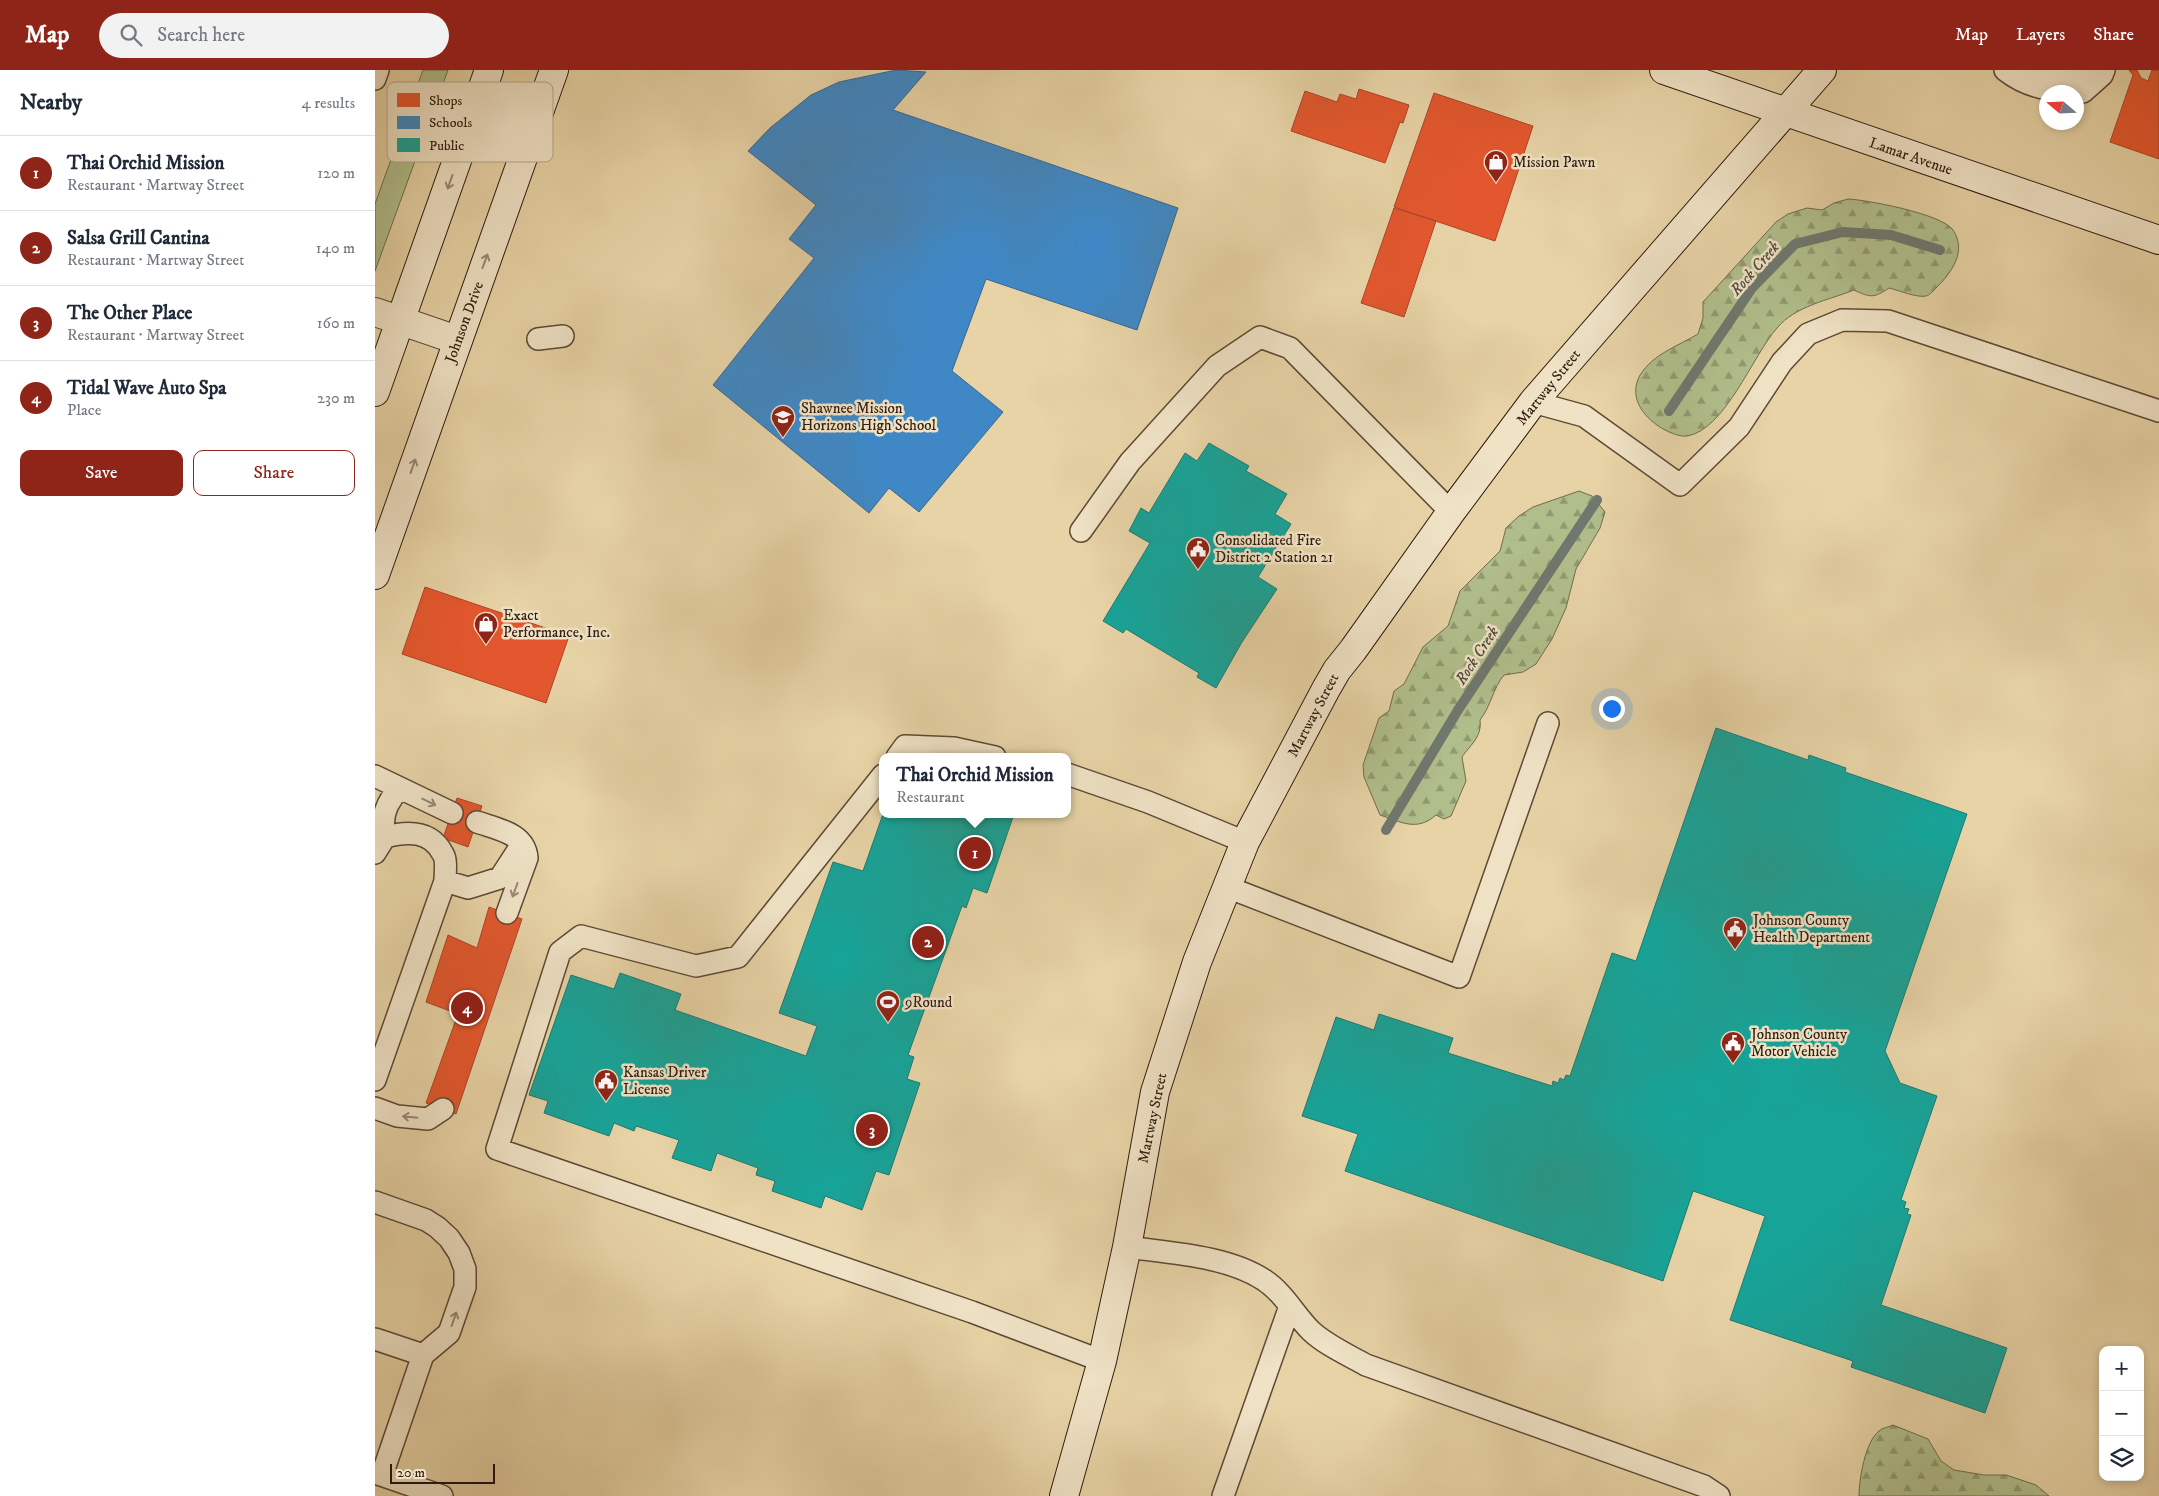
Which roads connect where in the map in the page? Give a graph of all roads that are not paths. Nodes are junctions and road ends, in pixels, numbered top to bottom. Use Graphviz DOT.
graph roads {
  1 [pos="378,70"];
  2 [pos="489,70"];
  3 [pos="554,70"];
  4 [pos="1664,70"];
  5 [pos="1822,70"];
  6 [pos="2053,70"];
  7 [pos="2081,70"];
  8 [pos="2104,70"];
  9 [pos="2010,75"];
  10 [pos="375,80"];
  11 [pos="485,82"];
  12 [pos="550,82"];
  13 [pos="2060,85"];
  14 [pos="2039,86"];
  15 [pos="2084,91"];
  16 [pos="1785,113"];
  17 [pos="457,162"];
  18 [pos="521,162"];
  19 [pos="2159,240"];
  20 [pos="375,312"];
  21 [pos="401,320"];
  22 [pos="563,336"];
  23 [pos="539,339"];
  24 [pos="457,340"];
  25 [pos="375,392"];
  26 [pos="1533,402"];
  27 [pos="2159,411"];
  28 [pos="1451,512"];
  29 [pos="1081,531"];
  30 [pos="375,575"];
  31 [pos="1548,723"];
  32 [pos="900,753"];
  33 [pos="977,753"];
  34 [pos="1071,775"];
  35 [pos="375,776"];
  36 [pos="879,780"];
  37 [pos="401,788"];
  38 [pos="451,813"];
  39 [pos="477,822"];
  40 [pos="1245,842"];
  41 [pos="522,844"];
  42 [pos="380,845"];
  43 [pos="445,881"];
  44 [pos="1227,887"];
  45 [pos="507,913"];
  46 [pos="375,1080"];
  47 [pos="375,1108"];
  48 [pos="443,1109"];
  49 [pos="375,1202"];
  50 [pos="1127,1247"];
  51 [pos="1290,1306"];
  52 [pos="375,1339"];
  53 [pos="423,1355"];
  54 [pos="1102,1361"];
  55 [pos="379,1474"];
  56 [pos="442,1496"];
  57 [pos="1064,1496"];
  58 [pos="1223,1496"];
  59 [pos="1719,1496"];
  1 -- 10 [label="lane"];
  2 -- 11 [label="street, one-way"];
  12 -- 3 [label="street, Johnson Drive, one-way"];
  4 -- 16 [label="street, Lamar Avenue"];
  5 -- 16 [label="street, Martway Street"];
  6 -- 9 [label="lane"];
  7 -- 13 [label="lane"];
  8 -- 15 [label="lane"];
  9 -- 14 [label="lane"];
  16 -- 19 [label="street, Lamar Avenue"];
  16 -- 26 [label="street, Martway Street"];
  17 -- 21 [label="street, one-way"];
  24 -- 18 [label="street, Johnson Drive, one-way"];
  20 -- 21 [label="street"];
  21 -- 24 [label="street"];
  21 -- 25 [label="street"];
  22 -- 23 [label="lane"];
  30 -- 24 [label="street, Johnson Drive, one-way"];
  26 -- 27 [label="lane"];
  26 -- 28 [label="street, Martway Street"];
  28 -- 29 [label="lane"];
  28 -- 40 [label="street, Martway Street"];
  31 -- 44 [label="lane"];
  32 -- 33 [label="lane"];
  34 -- 40 [label="lane"];
  35 -- 37 [label="lane"];
  36 -- 54 [label="lane"];
  37 -- 38 [label="lane, one-way"];
  37 -- 42 [label="lane"];
  39 -- 41 [label="lane"];
  40 -- 44 [label="street, Martway Street"];
  41 -- 43 [label="lane"];
  41 -- 45 [label="lane, one-way"];
  42 -- 43 [label="lane"];
  43 -- 46 [label="lane"];
  44 -- 50 [label="street, Martway Street"];
  48 -- 47 [label="lane, one-way"];
  53 -- 49 [label="lane, one-way"];
  50 -- 51 [label="lane"];
  50 -- 54 [label="street, Martway Street"];
  51 -- 58 [label="lane"];
  51 -- 59 [label="lane"];
  52 -- 53 [label="lane"];
  53 -- 55 [label="lane"];
  54 -- 57 [label="street, Martway Street"];
  55 -- 56 [label="lane"];
}
